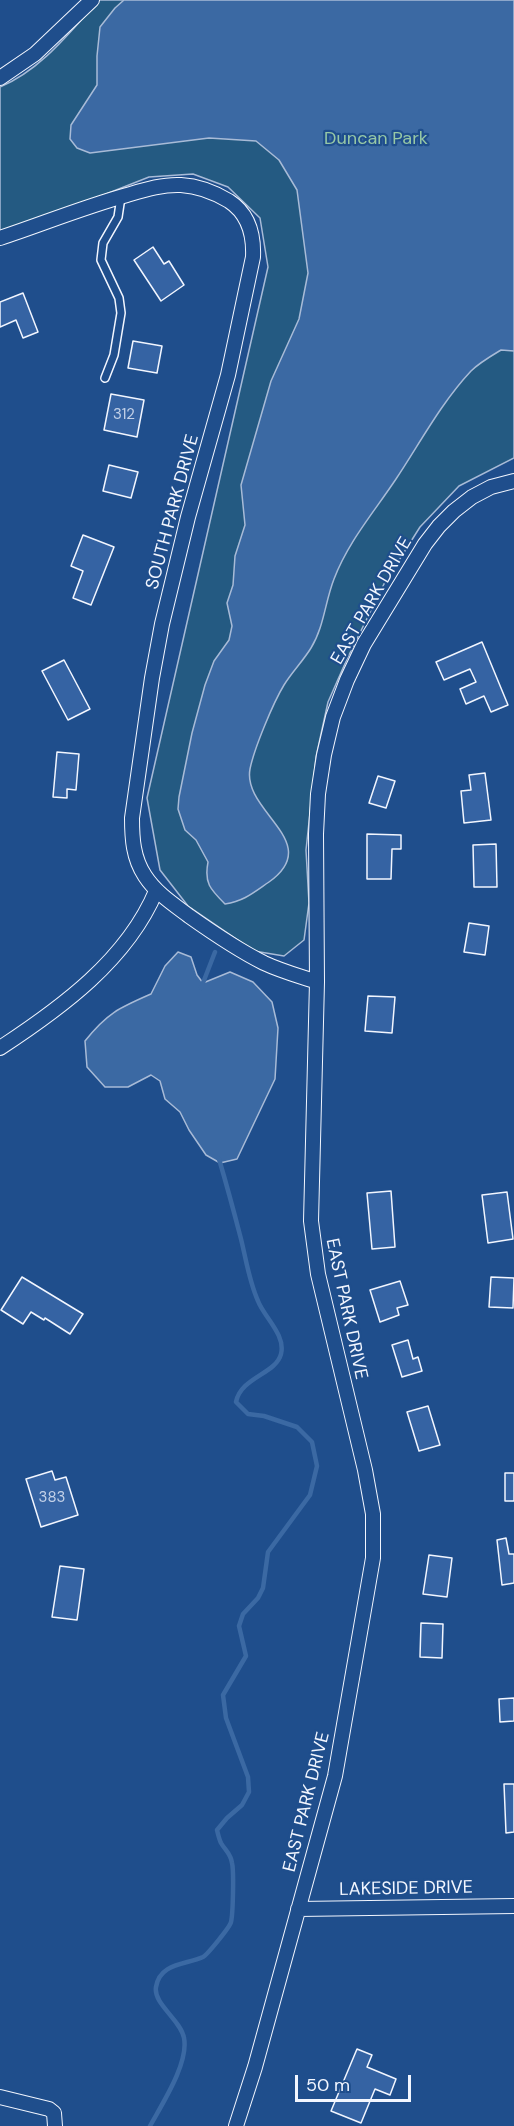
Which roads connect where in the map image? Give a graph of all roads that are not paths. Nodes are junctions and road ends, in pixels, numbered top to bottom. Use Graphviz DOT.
graph roads {
  1 [pos="92,0"];
  2 [pos="0,78"];
  3 [pos="121,197"];
  4 [pos="0,238"];
  5 [pos="105,378"];
  6 [pos="514,481"];
  7 [pos="156,891"];
  8 [pos="317,982"];
  9 [pos="0,1047"];
  10 [pos="514,1906"];
  11 [pos="298,1909"];
  12 [pos="0,2097"];
  13 [pos="55,2126"];
  14 [pos="236,2126"];
  1 -- 2 [label="street"];
  3 -- 4 [label="street, SOUTH PARK DRIVE"];
  3 -- 5 [label="lane"];
  3 -- 7 [label="street, SOUTH PARK DRIVE"];
  6 -- 8 [label="street, EAST PARK DRIVE"];
  7 -- 8 [label="street, SOUTH PARK DRIVE"];
  7 -- 9 [label="street"];
  8 -- 11 [label="street, EAST PARK DRIVE"];
  10 -- 11 [label="street, LAKESIDE DRIVE"];
  11 -- 14 [label="street, EAST PARK DRIVE"];
  12 -- 13 [label="street"];
}
